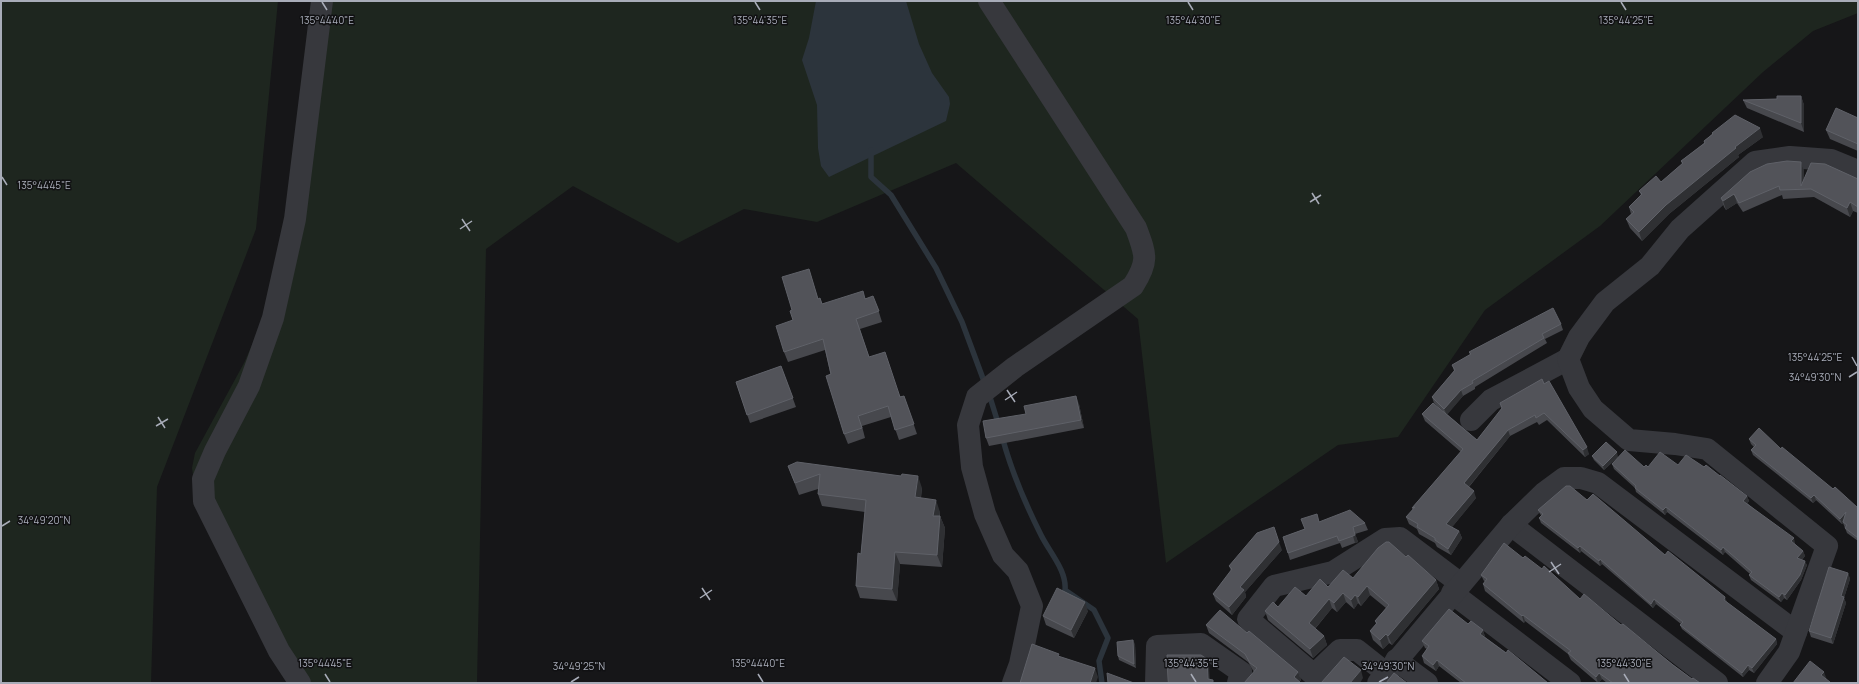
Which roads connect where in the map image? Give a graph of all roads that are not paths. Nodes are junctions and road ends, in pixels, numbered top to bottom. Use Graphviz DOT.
graph roads {
  1 [pos="322,1"];
  2 [pos="989,1"];
  3 [pos="1858,171"];
  4 [pos="1568,359"];
  5 [pos="1471,420"];
  6 [pos="1510,525"];
  7 [pos="1457,588"];
  8 [pos="1796,632"];
  9 [pos="1387,672"];
  10 [pos="300,683"];
  11 [pos="1013,683"];
  12 [pos="1156,683"];
  13 [pos="1238,683"];
  14 [pos="1427,683"];
  15 [pos="1570,683"];
  16 [pos="1717,683"];
  17 [pos="1767,683"];
  1 -- 10 [label="street"];
  2 -- 11 [label="street"];
  3 -- 4 [label="street"];
  4 -- 5 [label="street"];
  4 -- 8 [label="street"];
  6 -- 7 [label="street"];
  6 -- 8 [label="street"];
  6 -- 16 [label="street"];
  7 -- 9 [label="street"];
  7 -- 9 [label="street"];
  7 -- 15 [label="street"];
  8 -- 17 [label="street"];
  9 -- 14 [label="street"];
  12 -- 13 [label="street"];
}
